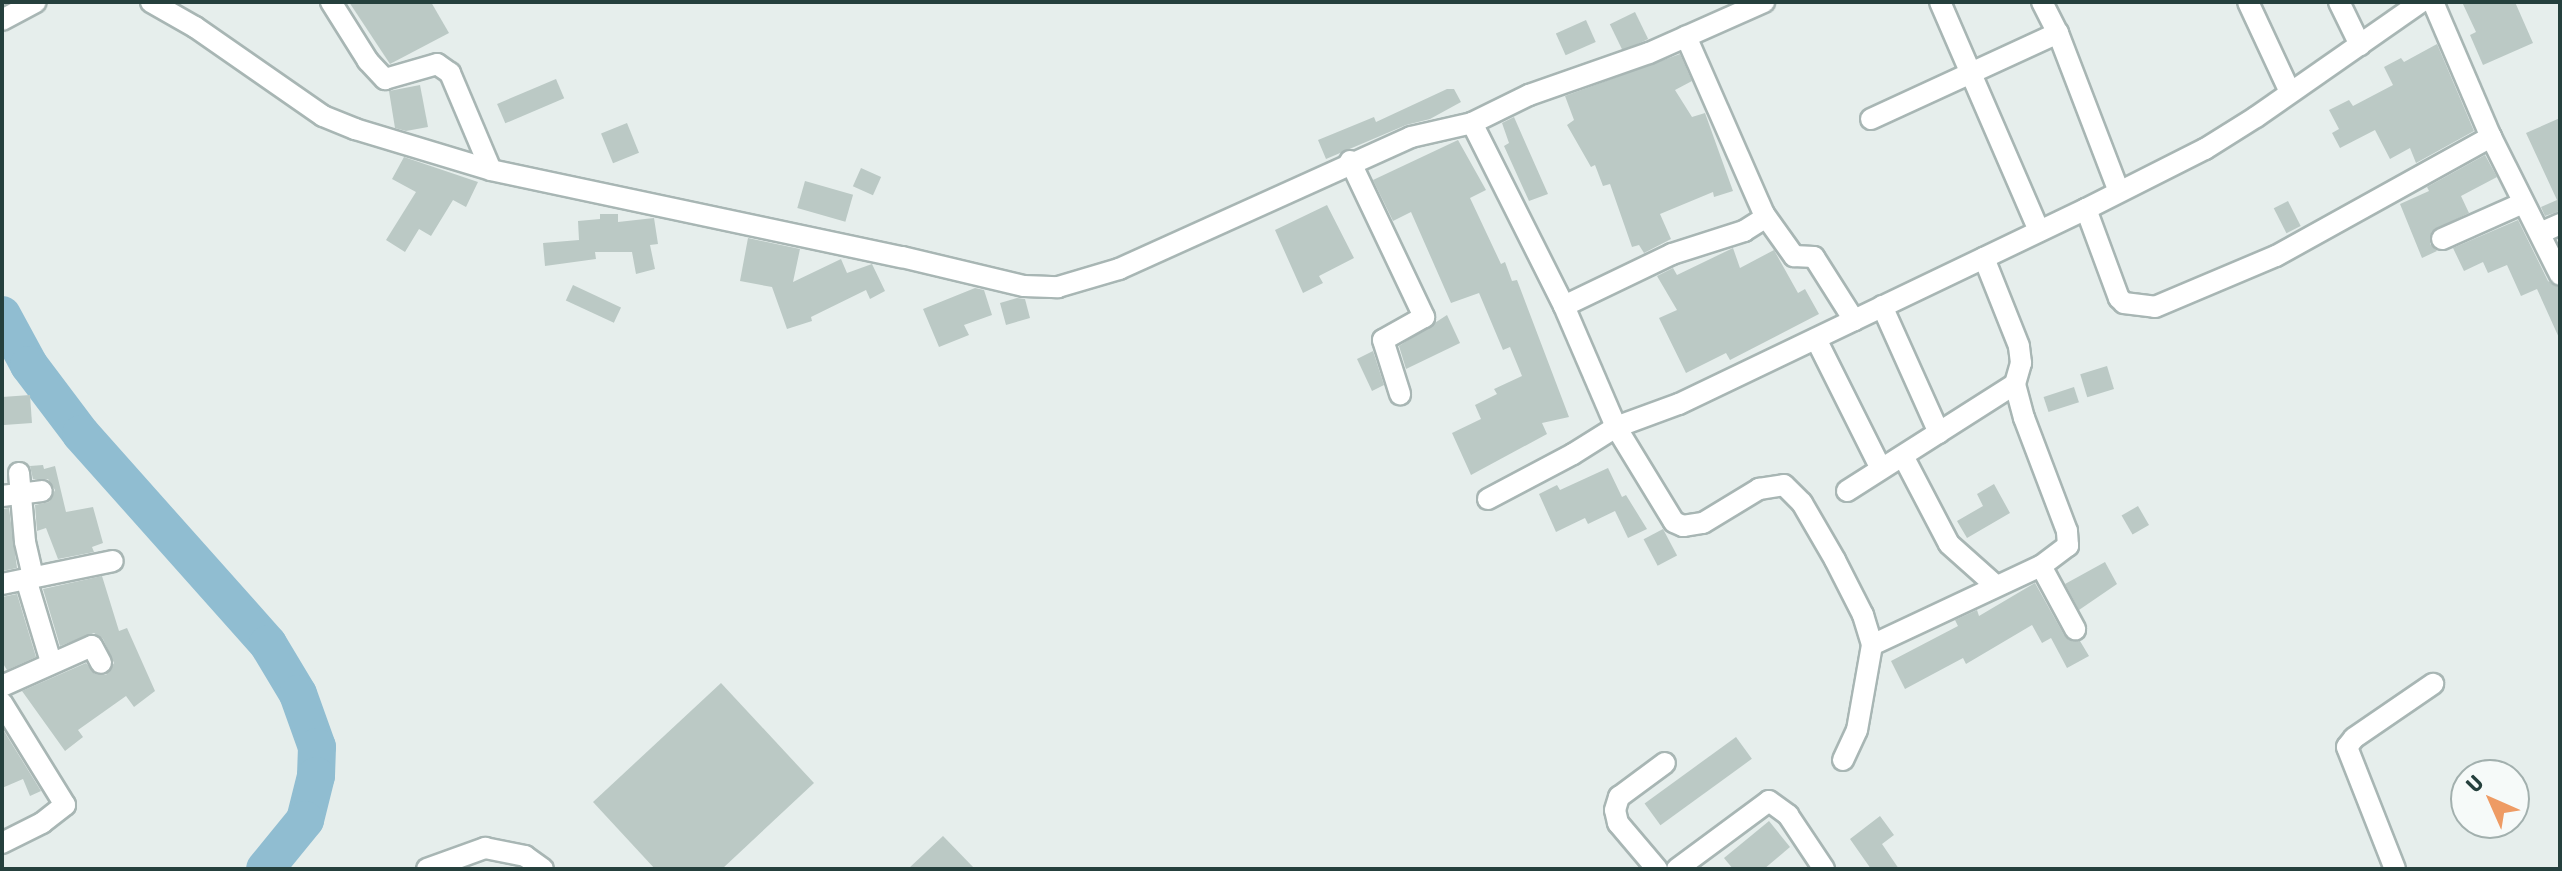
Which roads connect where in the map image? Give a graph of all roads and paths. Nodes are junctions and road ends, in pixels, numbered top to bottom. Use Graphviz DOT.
graph roads {
  1 [pos="36,2"];
  2 [pos="151,2"];
  3 [pos="331,2"];
  4 [pos="1764,2"];
  5 [pos="1940,2"];
  6 [pos="2042,2"];
  7 [pos="2248,2"];
  8 [pos="2339,2"];
  9 [pos="2421,2"];
  10 [pos="2433,2"];
  11 [pos="2,20"];
  12 [pos="2058,33"];
  13 [pos="1686,36"];
  14 [pos="2360,45"];
  15 [pos="1969,77"];
  16 [pos="2290,92"];
  17 [pos="1871,119"];
  18 [pos="1472,123"];
  19 [pos="2491,137"];
  20 [pos="1350,161"];
  21 [pos="491,170"];
  22 [pos="2119,192"];
  23 [pos="2523,203"];
  24 [pos="2086,209"];
  25 [pos="1764,214"];
  26 [pos="2560,224"];
  27 [pos="2039,231"];
  28 [pos="2540,233"];
  29 [pos="2442,239"];
  30 [pos="1984,258"];
  31 [pos="2560,275"];
  32 [pos="1564,306"];
  33 [pos="1882,306"];
  34 [pos="1854,320"];
  35 [pos="1816,339"];
  36 [pos="2015,384"];
  37 [pos="1400,394"];
  38 [pos="1616,427"];
  39 [pos="1939,433"];
  40 [pos="1903,456"];
  41 [pos="1881,469"];
  42 [pos="19,473"];
  43 [pos="1847,491"];
  44 [pos="22,494"];
  45 [pos="1488,499"];
  46 [pos="113,561"];
  47 [pos="2041,566"];
  48 [pos="30,578"];
  49 [pos="2,584"];
  50 [pos="1995,585"];
  51 [pos="2075,629"];
  52 [pos="1872,645"];
  53 [pos="51,662"];
  54 [pos="101,663"];
  55 [pos="2433,684"];
  56 [pos="2,686"];
  57 [pos="2,703"];
  58 [pos="1843,760"];
  59 [pos="1665,763"];
  60 [pos="2,843"];
  61 [pos="521,862"];
  62 [pos="1821,868"];
  63 [pos="427,869"];
  64 [pos="543,869"];
  65 [pos="1657,869"];
  66 [pos="1677,869"];
  67 [pos="2395,869"];
  1 -- 11 [label="street"];
  2 -- 21 [label="street"];
  3 -- 21 [label="street"];
  4 -- 13 [label="street"];
  5 -- 15 [label="street"];
  6 -- 12 [label="street"];
  7 -- 16 [label="street"];
  8 -- 14 [label="street"];
  9 -- 14 [label="street"];
  10 -- 19 [label="street"];
  12 -- 15 [label="street"];
  12 -- 22 [label="street"];
  13 -- 18 [label="street"];
  13 -- 25 [label="street"];
  14 -- 16 [label="street"];
  15 -- 17 [label="street"];
  15 -- 27 [label="street"];
  16 -- 22 [label="street"];
  18 -- 20 [label="street"];
  18 -- 32 [label="street"];
  19 -- 23 [label="street"];
  19 -- 24 [label="street"];
  20 -- 21 [label="street"];
  20 -- 37 [label="street"];
  22 -- 24 [label="street"];
  23 -- 28 [label="street"];
  23 -- 29 [label="street"];
  24 -- 27 [label="street"];
  25 -- 32 [label="street"];
  25 -- 34 [label="street"];
  26 -- 28 [label="street"];
  27 -- 30 [label="street"];
  28 -- 31 [label="street"];
  30 -- 33 [label="street"];
  30 -- 36 [label="street"];
  32 -- 38 [label="street"];
  33 -- 34 [label="street"];
  33 -- 39 [label="street"];
  34 -- 35 [label="street"];
  35 -- 38 [label="street"];
  35 -- 41 [label="street"];
  36 -- 39 [label="street"];
  36 -- 47 [label="street"];
  38 -- 45 [label="street"];
  38 -- 52 [label="street"];
  39 -- 40 [label="street"];
  40 -- 41 [label="street"];
  40 -- 50 [label="street"];
  41 -- 43 [label="street"];
  42 -- 44 [label="street"];
  44 -- 48 [label="street"];
  46 -- 48 [label="street"];
  47 -- 50 [label="street"];
  47 -- 51 [label="street"];
  48 -- 49 [label="street"];
  48 -- 53 [label="street"];
  50 -- 52 [label="street"];
  52 -- 58 [label="street"];
  53 -- 54 [label="street"];
  53 -- 56 [label="street"];
  55 -- 67 [label="street"];
  57 -- 60 [label="street"];
  59 -- 65 [label="street"];
  61 -- 63 [label="street"];
  61 -- 64 [label="street"];
  62 -- 66 [label="street"];
}
